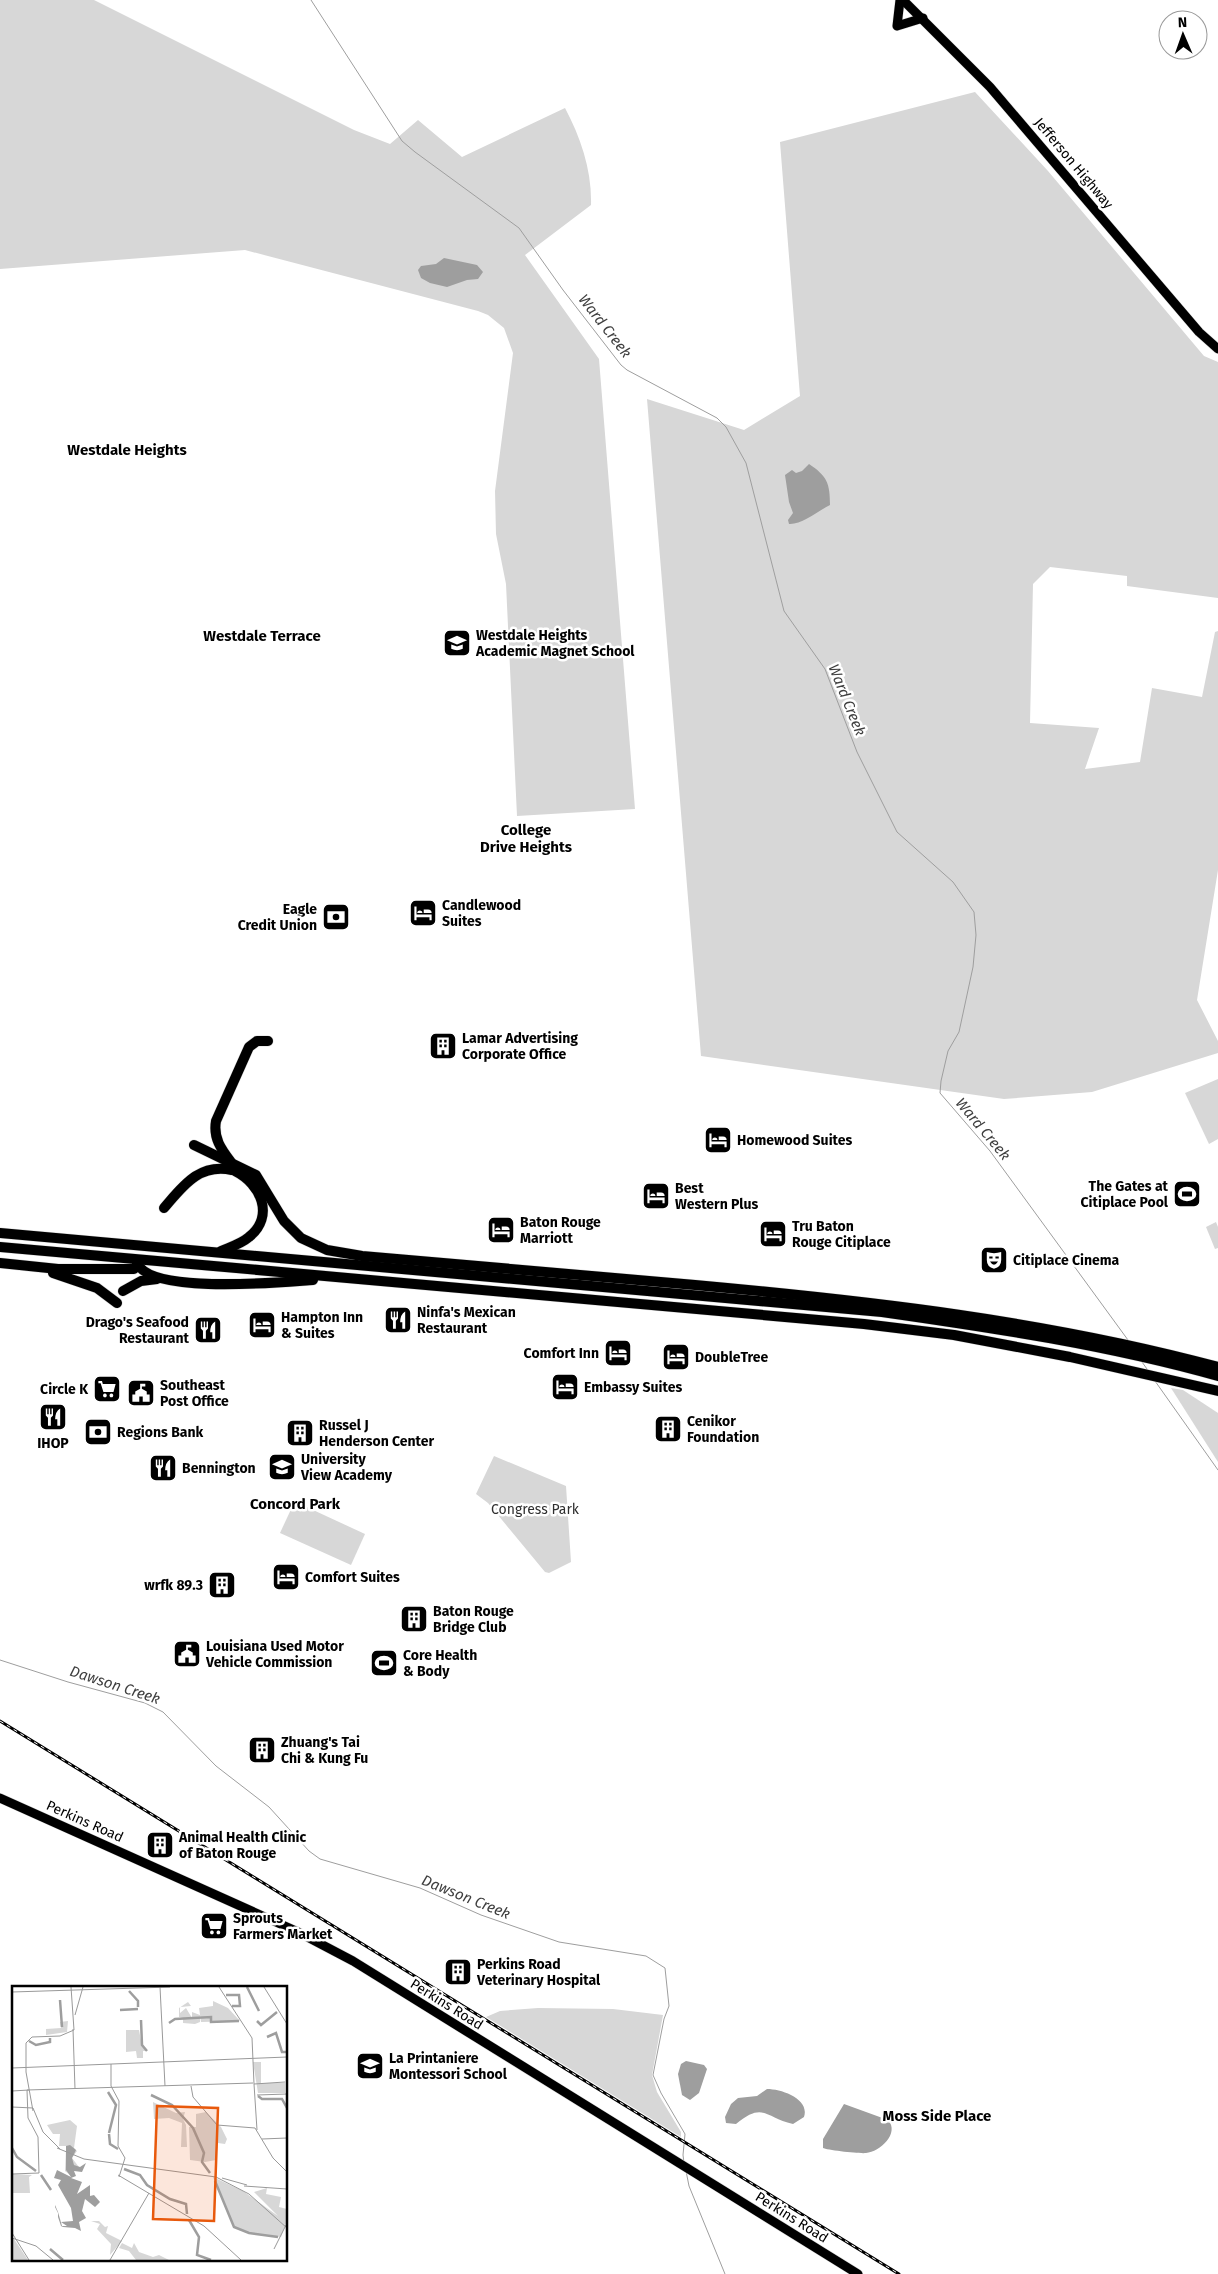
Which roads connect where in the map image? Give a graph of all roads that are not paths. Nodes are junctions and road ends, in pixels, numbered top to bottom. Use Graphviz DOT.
graph roads {
  1 [pos="902,0"];
  2 [pos="923,18"];
  3 [pos="1218,349"];
  4 [pos="268,1041"];
  5 [pos="193,1147"];
  6 [pos="232,1166"];
  7 [pos="164,1208"];
  8 [pos="0,1233"];
  9 [pos="0,1247"];
  10 [pos="220,1252"];
  11 [pos="0,1263"];
  12 [pos="18,1265"];
  13 [pos="346,1278"];
  14 [pos="164,1279"];
  15 [pos="123,1291"];
  16 [pos="117,1303"];
  17 [pos="1218,1367"];
  18 [pos="1218,1376"];
  19 [pos="1218,1391"];
  20 [pos="0,1798"];
  21 [pos="858,2274"];
  1 -- 2 [label="main road, Jefferson Highway"];
  1 -- 2 [label="main road"];
  2 -- 3 [label="main road, Jefferson Highway"];
  4 -- 6 [label="highway"];
  5 -- 6 [label="highway"];
  6 -- 7 [label="highway"];
  6 -- 10 [label="highway"];
  6 -- 17 [label="highway"];
  8 -- 10 [label="highway"];
  9 -- 13 [label="highway"];
  10 -- 18 [label="highway"];
  11 -- 12 [label="highway"];
  12 -- 14 [label="highway"];
  12 -- 16 [label="highway"];
  13 -- 14 [label="highway"];
  13 -- 19 [label="highway"];
  14 -- 15 [label="highway"];
  20 -- 21 [label="main road, Perkins Road"];
}
